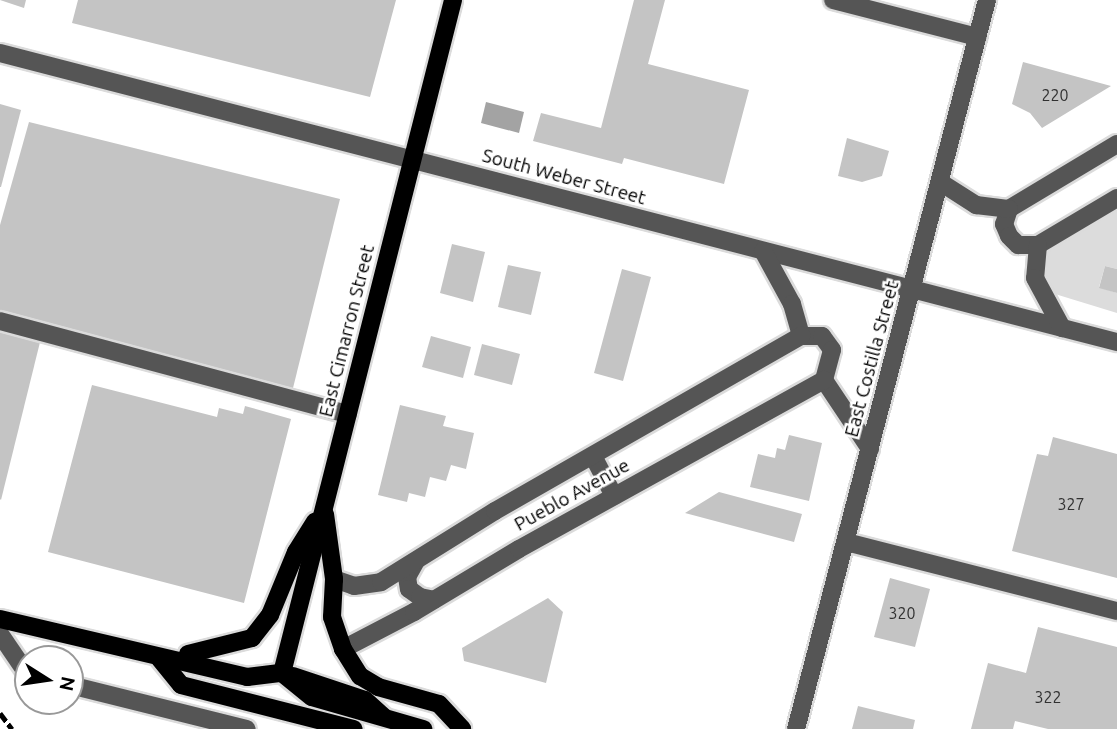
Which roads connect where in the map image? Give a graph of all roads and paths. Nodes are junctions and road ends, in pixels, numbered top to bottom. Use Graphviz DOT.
graph roads {
  1 [pos="453,0"];
  2 [pos="833,0"];
  3 [pos="987,0"];
  4 [pos="977,37"];
  5 [pos="0,53"];
  6 [pos="1117,144"];
  7 [pos="413,160"];
  8 [pos="940,182"];
  9 [pos="1117,198"];
  10 [pos="1009,209"];
  11 [pos="1038,245"];
  12 [pos="763,251"];
  13 [pos="913,290"];
  14 [pos="0,321"];
  15 [pos="1062,328"];
  16 [pos="801,336"];
  17 [pos="1117,342"];
  18 [pos="824,380"];
  19 [pos="348,414"];
  20 [pos="870,449"];
  21 [pos="593,456"];
  22 [pos="614,496"];
  23 [pos="324,506"];
  24 [pos="846,542"];
  25 [pos="416,561"];
  26 [pos="334,579"];
  27 [pos="434,600"];
  28 [pos="1117,611"];
  29 [pos="0,619"];
  30 [pos="0,634"];
  31 [pos="343,649"];
  32 [pos="188,653"];
  33 [pos="14,654"];
  34 [pos="160,659"];
  35 [pos="282,673"];
  36 [pos="84,688"];
  37 [pos="389,722"];
  38 [pos="247,729"];
  39 [pos="353,729"];
  40 [pos="366,729"];
  41 [pos="423,729"];
  42 [pos="461,729"];
  43 [pos="796,729"];
  1 -- 7 [label="main road, East Cimarron Street"];
  2 -- 4 [label="street"];
  3 -- 4 [label="street, East Costilla Street"];
  4 -- 8 [label="street, East Costilla Street"];
  5 -- 7 [label="street, South Weber Street"];
  6 -- 10 [label="street"];
  7 -- 12 [label="street, South Weber Street"];
  7 -- 19 [label="main road, East Cimarron Street"];
  8 -- 10 [label="street"];
  8 -- 13 [label="street, East Costilla Street"];
  9 -- 11 [label="street"];
  10 -- 11 [label="street"];
  11 -- 15 [label="street"];
  12 -- 13 [label="street, South Weber Street"];
  12 -- 16 [label="street"];
  13 -- 15 [label="street, South Weber Street"];
  13 -- 20 [label="street, East Costilla Street"];
  14 -- 19 [label="street"];
  15 -- 17 [label="street, South Weber Street"];
  16 -- 18 [label="street"];
  16 -- 21 [label="street, Pueblo Avenue"];
  18 -- 20 [label="street"];
  18 -- 22 [label="street, Pueblo Avenue"];
  19 -- 23 [label="main road, East Cimarron Street"];
  20 -- 24 [label="street, East Costilla Street"];
  21 -- 22 [label="street"];
  21 -- 25 [label="street, Pueblo Avenue"];
  22 -- 27 [label="street, Pueblo Avenue"];
  23 -- 26 [label="main road"];
  23 -- 32 [label="main road"];
  23 -- 35 [label="main road, East Cimarron Street"];
  24 -- 28 [label="street"];
  24 -- 43 [label="street, East Costilla Street"];
  25 -- 26 [label="street, Pueblo Avenue"];
  25 -- 27 [label="street"];
  26 -- 31 [label="main road"];
  27 -- 31 [label="street, Pueblo Avenue"];
  29 -- 34 [label="main road"];
  30 -- 33 [label="street"];
  31 -- 42 [label="main road"];
  32 -- 34 [label="main road"];
  32 -- 35 [label="main road"];
  34 -- 35 [label="main road"];
  34 -- 39 [label="main road"];
  35 -- 37 [label="main road"];
  36 -- 38 [label="street"];
  37 -- 40 [label="main road"];
  37 -- 41 [label="main road"];
}
